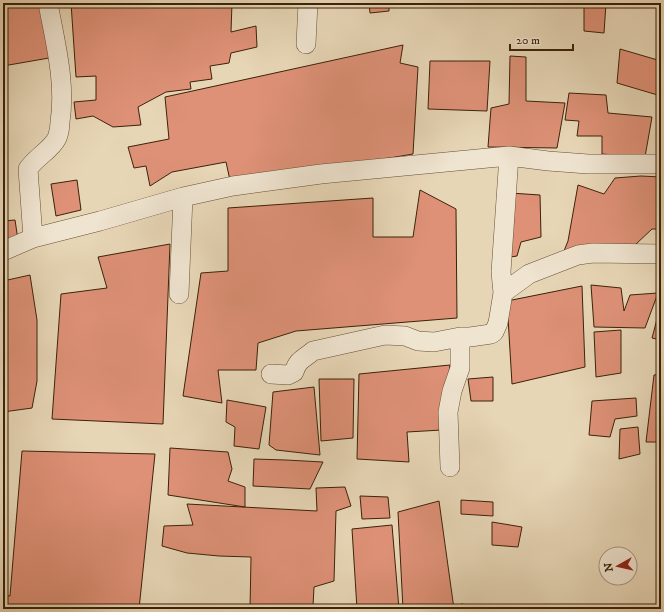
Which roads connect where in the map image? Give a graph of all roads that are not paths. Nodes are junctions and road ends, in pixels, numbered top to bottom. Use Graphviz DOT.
graph roads {
  1 [pos="48,3"];
  2 [pos="308,3"];
  3 [pos="306,44"];
  4 [pos="509,156"];
  5 [pos="661,164"];
  6 [pos="183,197"];
  7 [pos="33,238"];
  8 [pos="3,251"];
  9 [pos="661,254"];
  10 [pos="503,293"];
  11 [pos="180,294"];
  12 [pos="460,337"];
  13 [pos="271,374"];
  14 [pos="450,467"];
  1 -- 7 [label="street"];
  2 -- 3 [label="street"];
  4 -- 5 [label="street"];
  4 -- 6 [label="street"];
  4 -- 10 [label="street"];
  6 -- 7 [label="street"];
  6 -- 11 [label="street"];
  7 -- 8 [label="street"];
  9 -- 10 [label="street"];
  10 -- 12 [label="street"];
  12 -- 13 [label="street"];
  12 -- 14 [label="street"];
}
